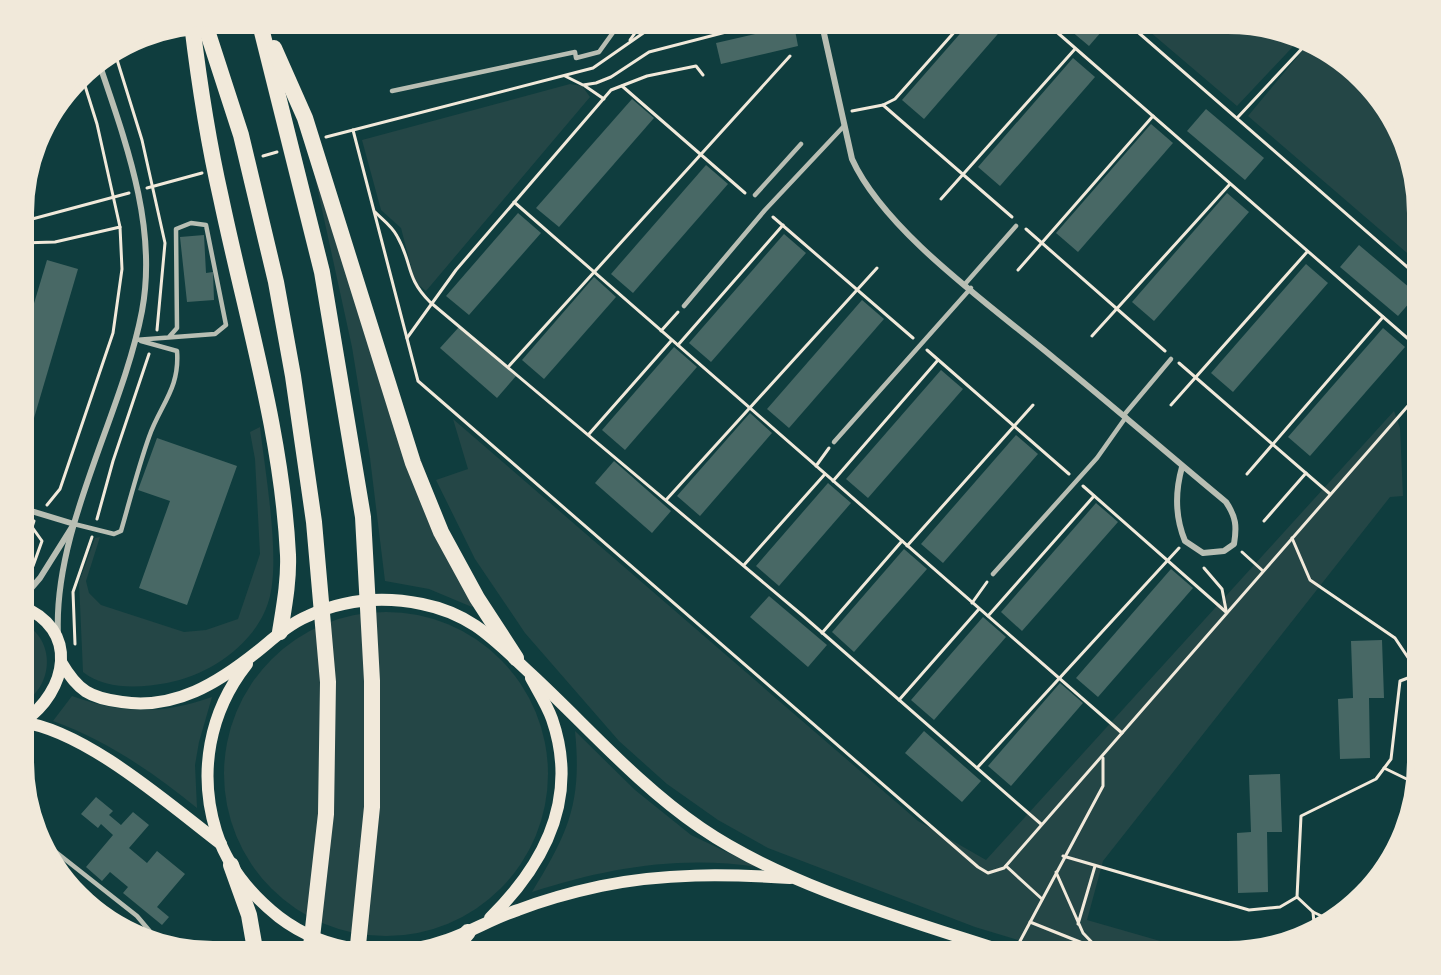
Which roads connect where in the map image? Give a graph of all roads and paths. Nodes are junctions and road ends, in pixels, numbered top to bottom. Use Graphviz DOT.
graph roads {
  1 [pos="207,30"];
  2 [pos="262,30"];
  3 [pos="265,30"];
  4 [pos="615,30"];
  5 [pos="637,30"];
  6 [pos="647,30"];
  7 [pos="734,30"];
  8 [pos="823,30"];
  9 [pos="956,30"];
  10 [pos="1054,30"];
  11 [pos="1136,30"];
  12 [pos="193,32"];
  13 [pos="627,44"];
  14 [pos="1304,47"];
  15 [pos="1076,48"];
  16 [pos="790,56"];
  17 [pos="116,58"];
  18 [pos="101,69"];
  19 [pos="703,75"];
  20 [pos="565,76"];
  21 [pos="84,83"];
  22 [pos="583,85"];
  23 [pos="392,91"];
  24 [pos="604,99"];
  25 [pos="883,105"];
  26 [pos="842,113"];
  27 [pos="1153,116"];
  28 [pos="1238,117"];
  29 [pos="844,126"];
  30 [pos="353,130"];
  31 [pos="318,140"];
  32 [pos="801,144"];
  33 [pos="284,150"];
  34 [pos="261,156"];
  35 [pos="204,173"];
  36 [pos="963,175"];
  37 [pos="1230,184"];
  38 [pos="755,195"];
  39 [pos="941,200"];
  40 [pos="514,202"];
  41 [pos="374,210"];
  42 [pos="30,220"];
  43 [pos="1016,223"];
  44 [pos="783,225"];
  45 [pos="120,227"];
  46 [pos="1024,228"];
  47 [pos="30,243"];
  48 [pos="1041,243"];
  49 [pos="1308,251"];
  50 [pos="877,268"];
  51 [pos="1018,270"];
  52 [pos="1411,270"];
  53 [pos="593,272"];
  54 [pos="968,286"];
  55 [pos="430,302"];
  56 [pos="684,306"];
  57 [pos="1117,309"];
  58 [pos="1383,317"];
  59 [pos="661,331"];
  60 [pos="1092,336"];
  61 [pos="169,337"];
  62 [pos="154,338"];
  63 [pos="407,338"];
  64 [pos="135,340"];
  65 [pos="672,340"];
  66 [pos="1411,341"];
  67 [pos="152,344"];
  68 [pos="678,345"];
  69 [pos="1171,359"];
  70 [pos="938,360"];
  71 [pos="509,366"];
  72 [pos="1196,378"];
  73 [pos="1411,402"];
  74 [pos="1033,405"];
  75 [pos="1171,405"];
  76 [pos="750,408"];
  77 [pos="1125,416"];
  78 [pos="589,434"];
  79 [pos="834,442"];
  80 [pos="1272,444"];
  81 [pos="816,466"];
  82 [pos="1182,467"];
  83 [pos="1306,473"];
  84 [pos="825,474"];
  85 [pos="1247,474"];
  86 [pos="833,481"];
  87 [pos="1330,494"];
  88 [pos="1094,495"];
  89 [pos="666,500"];
  90 [pos="30,511"];
  91 [pos="37,513"];
  92 [pos="1264,521"];
  93 [pos="74,524"];
  94 [pos="94,529"];
  95 [pos="1292,538"];
  96 [pos="902,541"];
  97 [pos="1185,541"];
  98 [pos="1234,544"];
  99 [pos="907,546"];
  100 [pos="744,565"];
  101 [pos="32,568"];
  102 [pos="1204,568"];
  103 [pos="1263,571"];
  104 [pos="993,574"];
  105 [pos="30,590"];
  106 [pos="972,603"];
  107 [pos="979,608"];
  108 [pos="30,610"];
  109 [pos="1226,612"];
  110 [pos="988,616"];
  111 [pos="280,632"];
  112 [pos="822,633"];
  113 [pos="58,644"];
  114 [pos="75,649"];
  115 [pos="257,652"];
  116 [pos="516,658"];
  117 [pos="1411,661"];
  118 [pos="61,662"];
  119 [pos="528,672"];
  120 [pos="1411,677"];
  121 [pos="1059,678"];
  122 [pos="899,700"];
  123 [pos="30,715"];
  124 [pos="30,725"];
  125 [pos="1122,733"];
  126 [pos="1103,757"];
  127 [pos="977,768"];
  128 [pos="1384,768"];
  129 [pos="1410,781"];
  130 [pos="1041,824"];
  131 [pos="220,844"];
  132 [pos="53,850"];
  133 [pos="1063,856"];
  134 [pos="231,865"];
  135 [pos="1006,866"];
  136 [pos="1095,866"];
  137 [pos="1056,871"];
  138 [pos="799,879"];
  139 [pos="1297,897"];
  140 [pos="1042,899"];
  141 [pos="1313,912"];
  142 [pos="1324,917"];
  143 [pos="1030,922"];
  144 [pos="485,923"];
  145 [pos="1314,923"];
  146 [pos="1078,924"];
  147 [pos="468,932"];
  148 [pos="153,934"];
  149 [pos="254,945"];
  150 [pos="311,945"];
  151 [pos="334,945"];
  152 [pos="361,945"];
  153 [pos="429,945"];
  154 [pos="457,945"];
  155 [pos="986,945"];
  156 [pos="1019,945"];
  157 [pos="1087,945"];
  158 [pos="1094,945"];
  1 -- 150 [label="highway"];
  2 -- 152 [label="highway"];
  3 -- 116 [label="highway"];
  4 -- 23 [label="lane"];
  5 -- 13 [label="path"];
  6 -- 13 [label="path"];
  7 -- 22 [label="path"];
  8 -- 26 [label="street"];
  9 -- 25 [label="path"];
  10 -- 15 [label="path"];
  11 -- 28 [label="path"];
  12 -- 111 [label="highway"];
  13 -- 20 [label="path"];
  14 -- 28 [label="path"];
  15 -- 27 [label="path"];
  15 -- 36 [label="path"];
  16 -- 53 [label="path"];
  17 -- 62 [label="path"];
  18 -- 64 [label="street"];
  19 -- 24 [label="path"];
  20 -- 22 [label="path"];
  20 -- 30 [label="path"];
  21 -- 45 [label="path"];
  22 -- 24 [label="path"];
  24 -- 40 [label="path"];
  25 -- 26 [label="path"];
  25 -- 36 [label="path"];
  26 -- 29 [label="street"];
  27 -- 37 [label="path"];
  27 -- 48 [label="path"];
  28 -- 52 [label="path"];
  29 -- 54 [label="street"];
  29 -- 56 [label="lane"];
  30 -- 31 [label="path"];
  30 -- 41 [label="path"];
  32 -- 38 [label="lane"];
  33 -- 34 [label="path"];
  35 -- 42 [label="path"];
  36 -- 39 [label="path"];
  36 -- 43 [label="path"];
  37 -- 49 [label="path"];
  37 -- 57 [label="path"];
  40 -- 53 [label="path"];
  40 -- 55 [label="path"];
  41 -- 55 [label="path"];
  41 -- 63 [label="path"];
  43 -- 54 [label="lane"];
  44 -- 68 [label="path"];
  45 -- 47 [label="path"];
  45 -- 91 [label="path"];
  46 -- 48 [label="path"];
  48 -- 51 [label="path"];
  48 -- 57 [label="path"];
  49 -- 58 [label="path"];
  49 -- 72 [label="path"];
  50 -- 76 [label="path"];
  53 -- 59 [label="path"];
  53 -- 71 [label="path"];
  54 -- 77 [label="street"];
  54 -- 79 [label="lane"];
  55 -- 63 [label="path"];
  55 -- 71 [label="path"];
  56 -- 59 [label="path"];
  57 -- 60 [label="path"];
  57 -- 72 [label="path"];
  58 -- 66 [label="path"];
  58 -- 80 [label="path"];
  59 -- 65 [label="path"];
  61 -- 61 [label="lane"];
  61 -- 62 [label="lane"];
  62 -- 64 [label="lane"];
  63 -- 135 [label="path"];
  64 -- 67 [label="lane"];
  64 -- 93 [label="street"];
  65 -- 68 [label="path"];
  65 -- 78 [label="path"];
  67 -- 94 [label="path"];
  67 -- 94 [label="lane"];
  68 -- 76 [label="path"];
  69 -- 77 [label="lane"];
  70 -- 86 [label="path"];
  71 -- 78 [label="path"];
  72 -- 75 [label="path"];
  72 -- 80 [label="path"];
  73 -- 87 [label="path"];
  74 -- 99 [label="path"];
  76 -- 81 [label="path"];
  76 -- 89 [label="path"];
  77 -- 82 [label="street"];
  77 -- 104 [label="lane"];
  78 -- 89 [label="path"];
  79 -- 81 [label="path"];
  80 -- 83 [label="path"];
  80 -- 85 [label="path"];
  81 -- 84 [label="path"];
  82 -- 97 [label="street"];
  82 -- 98 [label="street"];
  83 -- 87 [label="path"];
  83 -- 92 [label="path"];
  84 -- 86 [label="path"];
  84 -- 100 [label="path"];
  86 -- 96 [label="path"];
  87 -- 95 [label="path"];
  88 -- 110 [label="path"];
  89 -- 100 [label="path"];
  90 -- 91 [label="street"];
  91 -- 93 [label="street"];
  91 -- 101 [label="path"];
  93 -- 94 [label="lane"];
  93 -- 105 [label="street"];
  93 -- 113 [label="street"];
  94 -- 114 [label="path"];
  95 -- 103 [label="path"];
  95 -- 117 [label="path"];
  96 -- 99 [label="path"];
  96 -- 112 [label="path"];
  97 -- 98 [label="street"];
  97 -- 121 [label="path"];
  98 -- 103 [label="path"];
  99 -- 106 [label="path"];
  100 -- 112 [label="path"];
  102 -- 109 [label="path"];
  103 -- 109 [label="path"];
  104 -- 106 [label="path"];
  106 -- 107 [label="path"];
  107 -- 110 [label="path"];
  107 -- 122 [label="path"];
  108 -- 113 [label="main road"];
  109 -- 125 [label="path"];
  110 -- 121 [label="path"];
  111 -- 115 [label="main road"];
  111 -- 116 [label="main road"];
  112 -- 122 [label="path"];
  113 -- 118 [label="main road"];
  115 -- 118 [label="main road"];
  115 -- 131 [label="main road"];
  116 -- 119 [label="main road"];
  118 -- 123 [label="main road"];
  119 -- 138 [label="main road"];
  119 -- 144 [label="main road"];
  120 -- 128 [label="path"];
  121 -- 125 [label="path"];
  121 -- 127 [label="path"];
  122 -- 127 [label="path"];
  124 -- 131 [label="main road"];
  125 -- 126 [label="path"];
  126 -- 130 [label="path"];
  126 -- 133 [label="path"];
  127 -- 130 [label="path"];
  128 -- 129 [label="path"];
  128 -- 139 [label="path"];
  130 -- 135 [label="path"];
  131 -- 134 [label="main road"];
  132 -- 148 [label="lane"];
  133 -- 136 [label="path"];
  133 -- 137 [label="path"];
  134 -- 149 [label="highway"];
  134 -- 151 [label="main road"];
  135 -- 140 [label="path"];
  136 -- 139 [label="path"];
  136 -- 146 [label="path"];
  137 -- 140 [label="path"];
  137 -- 146 [label="path"];
  138 -- 144 [label="main road"];
  138 -- 155 [label="main road"];
  139 -- 141 [label="path"];
  140 -- 143 [label="path"];
  141 -- 142 [label="path"];
  141 -- 145 [label="path"];
  143 -- 156 [label="path"];
  143 -- 157 [label="path"];
  144 -- 147 [label="main road"];
  146 -- 158 [label="path"];
  147 -- 153 [label="main road"];
  147 -- 154 [label="highway"];
}
